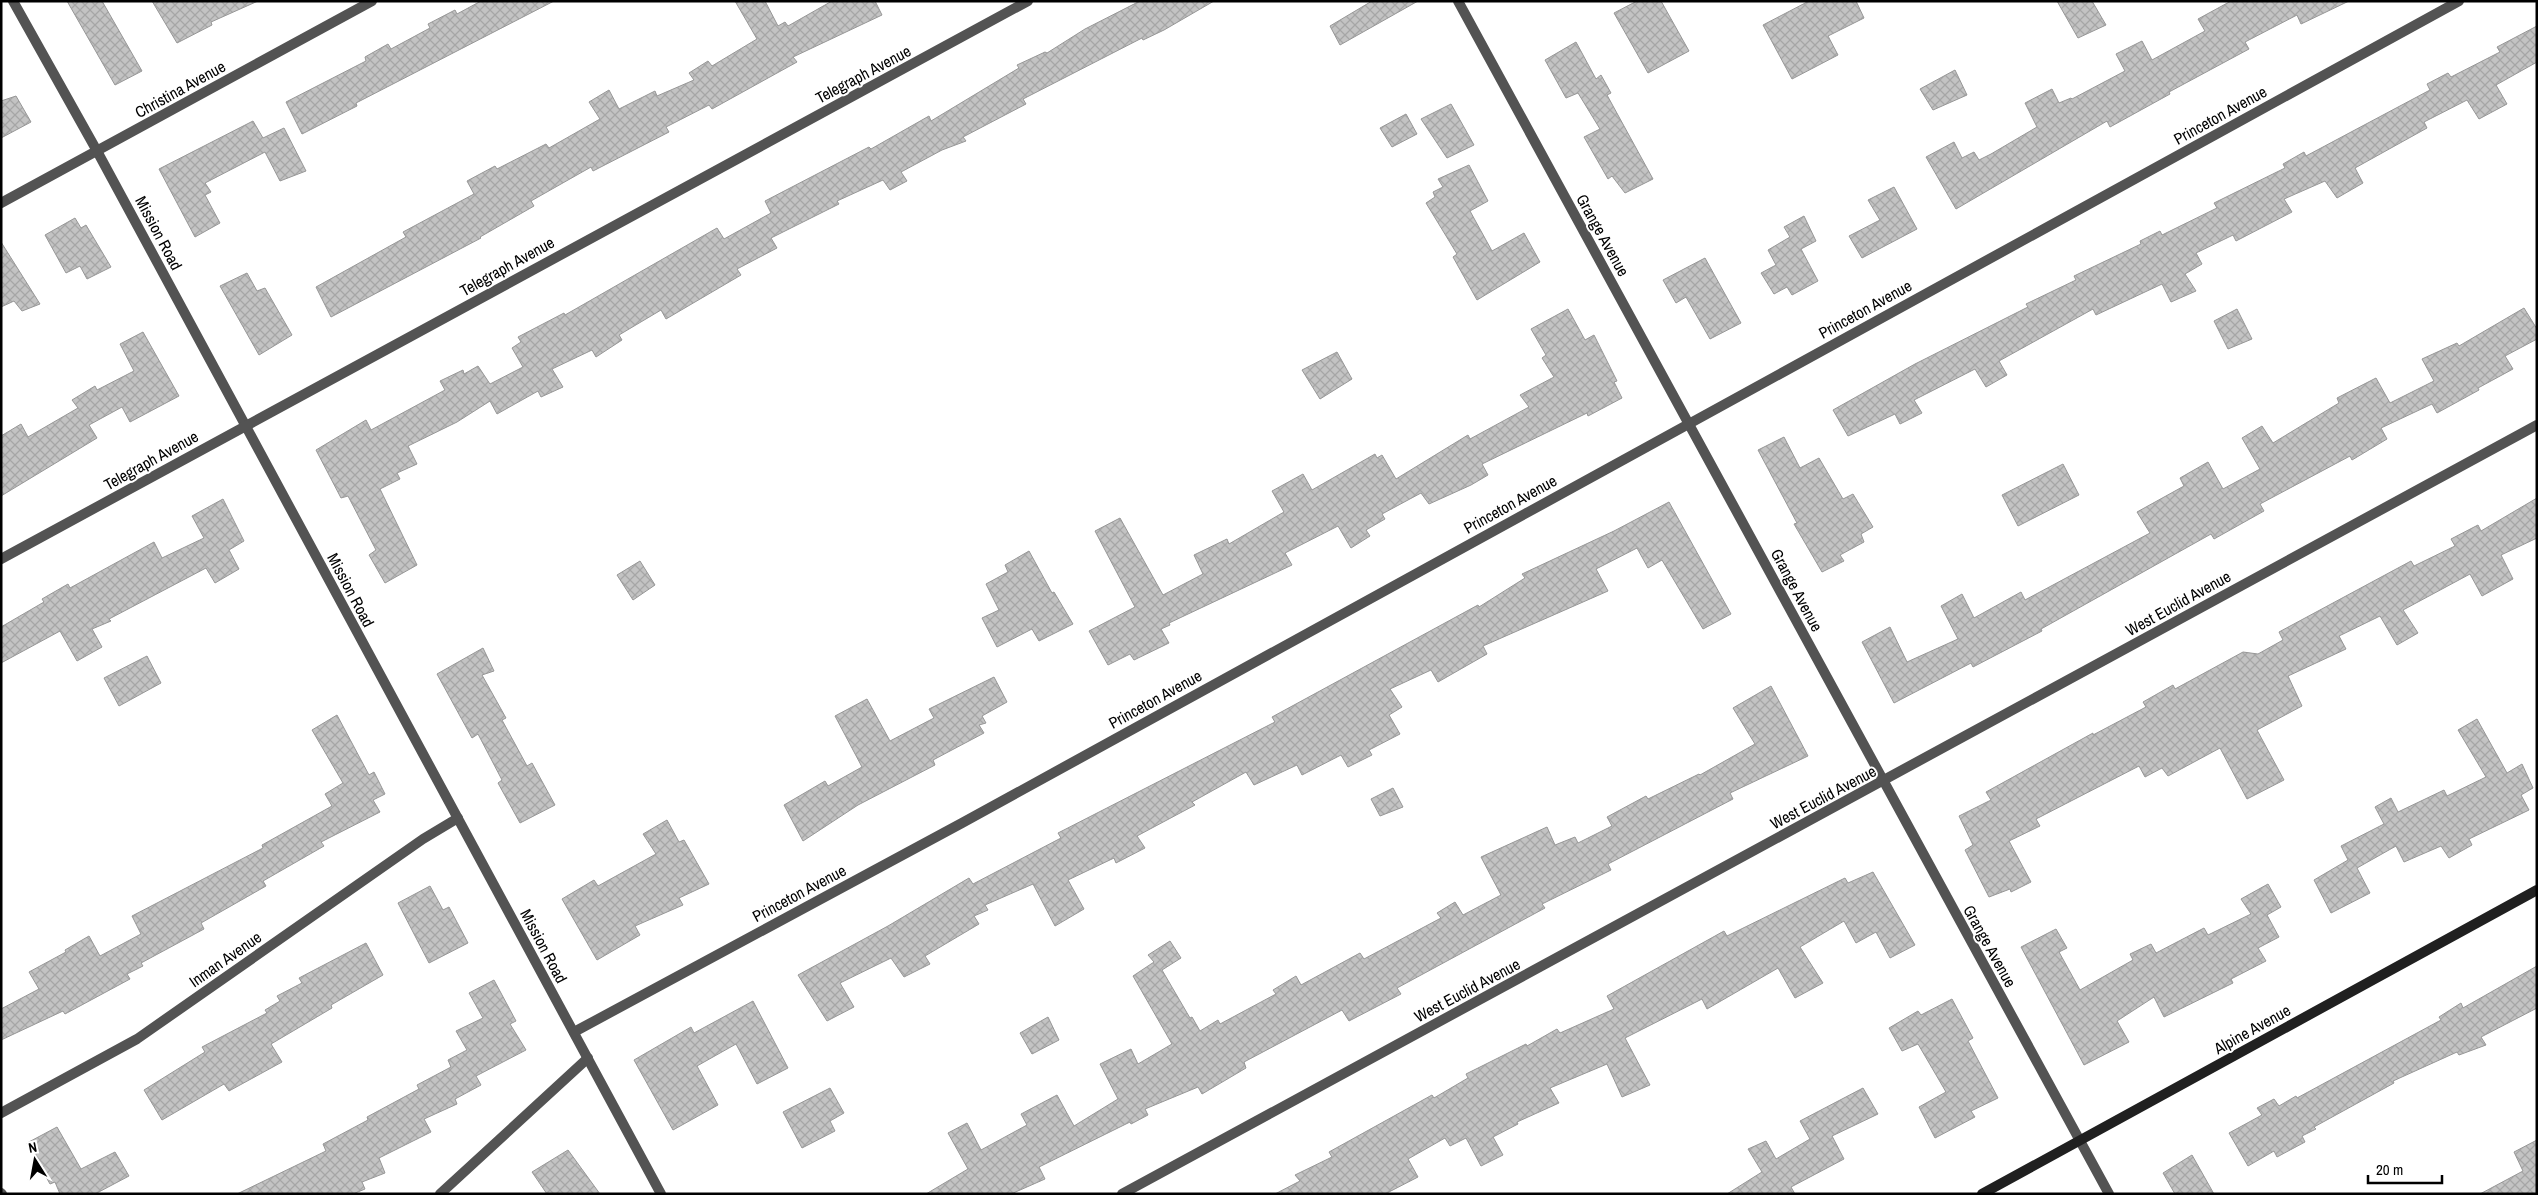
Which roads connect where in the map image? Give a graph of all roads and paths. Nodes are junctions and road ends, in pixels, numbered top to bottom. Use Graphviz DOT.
graph roads {
  1 [pos="13,1"];
  2 [pos="372,1"];
  3 [pos="1028,1"];
  4 [pos="1458,1"];
  5 [pos="2460,1"];
  6 [pos="97,151"];
  7 [pos="1,203"];
  8 [pos="1688,422"];
  9 [pos="2537,425"];
  10 [pos="246,426"];
  11 [pos="1,559"];
  12 [pos="1883,782"];
  13 [pos="458,818"];
  14 [pos="2537,890"];
  15 [pos="574,1032"];
  16 [pos="588,1058"];
  17 [pos="1,1113"];
  18 [pos="2080,1140"];
  19 [pos="440,1194"];
  20 [pos="660,1194"];
  21 [pos="1122,1194"];
  22 [pos="1982,1194"];
  23 [pos="2109,1194"];
  1 -- 6 [label="street, Mission Road"];
  2 -- 6 [label="street, Christina Avenue"];
  3 -- 10 [label="street, Telegraph Avenue"];
  4 -- 8 [label="street, Grange Avenue"];
  5 -- 8 [label="street, Princeton Avenue"];
  6 -- 7 [label="street, Christina Avenue"];
  6 -- 10 [label="street, Mission Road"];
  8 -- 12 [label="street, Grange Avenue"];
  8 -- 15 [label="street, Princeton Avenue"];
  9 -- 12 [label="street, West Euclid Avenue"];
  10 -- 11 [label="street, Telegraph Avenue"];
  10 -- 13 [label="street, Mission Road"];
  12 -- 18 [label="street, Grange Avenue"];
  12 -- 21 [label="street, West Euclid Avenue"];
  13 -- 15 [label="street, Mission Road"];
  13 -- 17 [label="street, Inman Avenue"];
  14 -- 18 [label="street, Alpine Avenue"];
  15 -- 16 [label="street, Mission Road"];
  16 -- 19 [label="street"];
  16 -- 20 [label="street, Mission Road"];
  18 -- 22 [label="street, Alpine Avenue"];
  18 -- 23 [label="street, Grange Avenue"];
}
